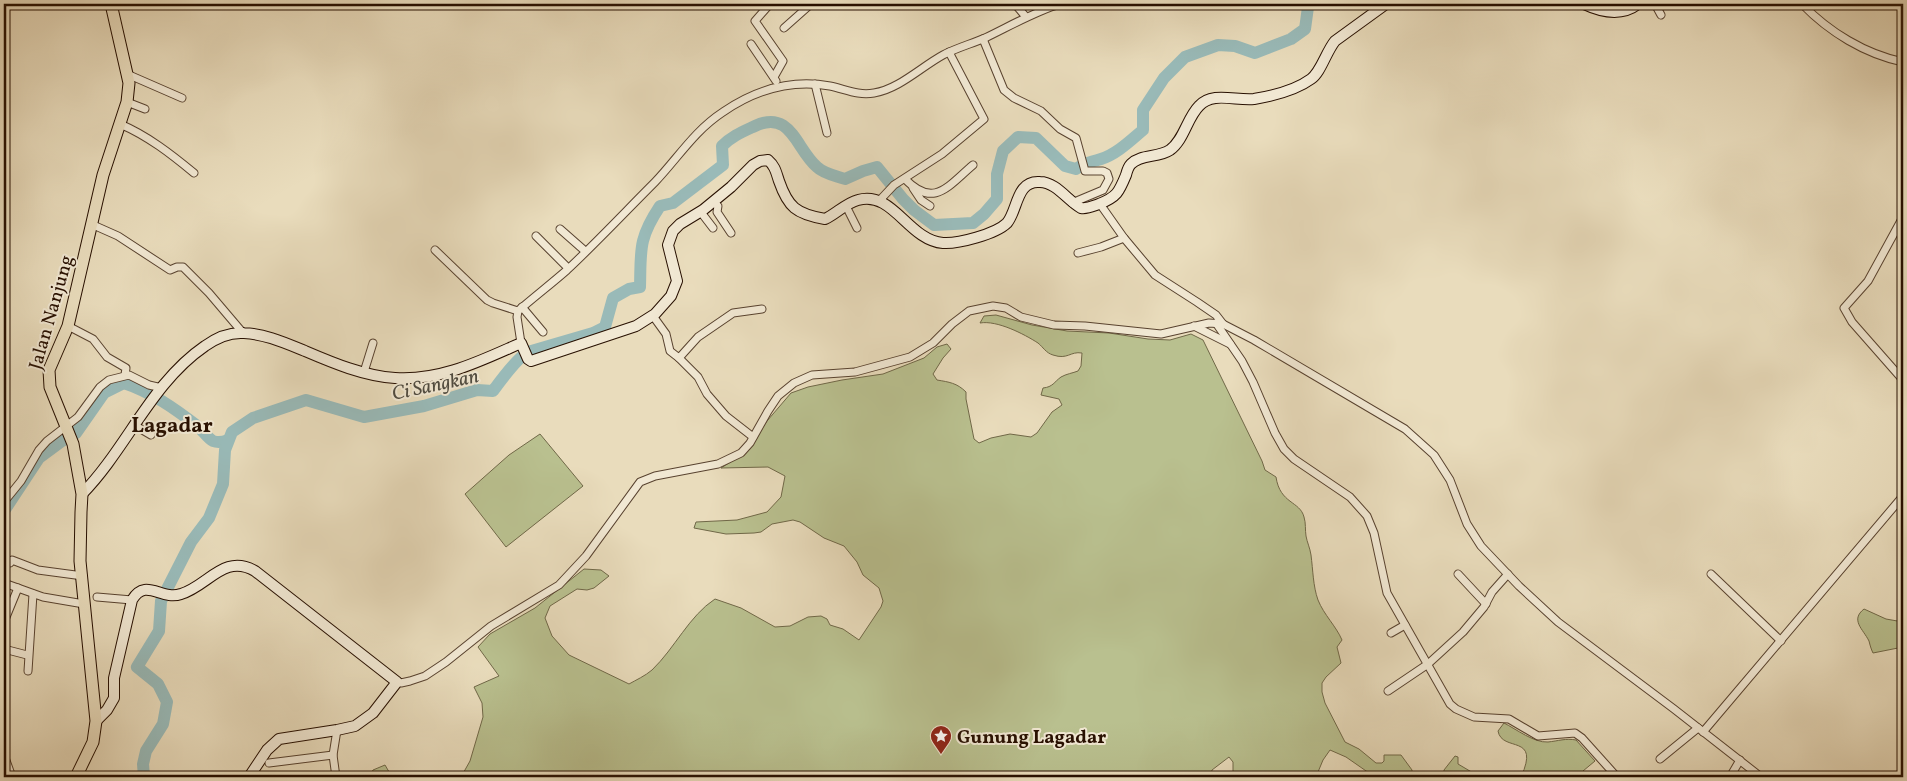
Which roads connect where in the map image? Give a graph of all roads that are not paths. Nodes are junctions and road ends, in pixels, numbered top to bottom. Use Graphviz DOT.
graph roads {
  1 [pos="111,4"];
  2 [pos="770,4"];
  3 [pos="811,4"];
  4 [pos="1016,4"];
  5 [pos="1060,4"];
  6 [pos="1386,4"];
  7 [pos="1584,4"];
  8 [pos="1638,4"];
  9 [pos="1655,4"];
  10 [pos="1802,4"];
  11 [pos="1047,6"];
  12 [pos="1661,15"];
  13 [pos="1026,17"];
  14 [pos="784,28"];
  15 [pos="982,39"];
  16 [pos="750,44"];
  17 [pos="949,52"];
  18 [pos="1903,62"];
  19 [pos="128,74"];
  20 [pos="774,78"];
  21 [pos="815,84"];
  22 [pos="779,86"];
  23 [pos="182,98"];
  24 [pos="127,102"];
  25 [pos="145,109"];
  26 [pos="120,124"];
  27 [pos="827,133"];
  28 [pos="973,165"];
  29 [pos="194,173"];
  30 [pos="904,179"];
  31 [pos="913,188"];
  32 [pos="880,201"];
  33 [pos="1072,203"];
  34 [pos="715,204"];
  35 [pos="930,206"];
  36 [pos="1104,208"];
  37 [pos="848,210"];
  38 [pos="702,214"];
  39 [pos="1903,218"];
  40 [pos="91,224"];
  41 [pos="713,228"];
  42 [pos="857,228"];
  43 [pos="560,229"];
  44 [pos="731,233"];
  45 [pos="536,236"];
  46 [pos="1124,238"];
  47 [pos="435,250"];
  48 [pos="585,251"];
  49 [pos="1078,252"];
  50 [pos="568,268"];
  51 [pos="520,309"];
  52 [pos="762,309"];
  53 [pos="654,319"];
  54 [pos="1219,323"];
  55 [pos="68,326"];
  56 [pos="1194,326"];
  57 [pos="543,332"];
  58 [pos="242,333"];
  59 [pos="373,343"];
  60 [pos="522,344"];
  61 [pos="1230,345"];
  62 [pos="678,358"];
  63 [pos="364,372"];
  64 [pos="125,375"];
  65 [pos="1903,380"];
  66 [pos="156,394"];
  67 [pos="134,425"];
  68 [pos="70,435"];
  69 [pos="151,435"];
  70 [pos="754,437"];
  71 [pos="82,494"];
  72 [pos="1903,496"];
  73 [pos="4,502"];
  74 [pos="4,562"];
  75 [pos="1458,574"];
  76 [pos="1508,574"];
  77 [pos="1711,574"];
  78 [pos="82,576"];
  79 [pos="4,583"];
  80 [pos="18,588"];
  81 [pos="33,594"];
  82 [pos="97,597"];
  83 [pos="132,600"];
  84 [pos="84,604"];
  85 [pos="1486,604"];
  86 [pos="4,622"];
  87 [pos="1405,625"];
  88 [pos="1391,633"];
  89 [pos="1782,641"];
  90 [pos="4,649"];
  91 [pos="27,655"];
  92 [pos="1428,664"];
  93 [pos="28,670"];
  94 [pos="397,682"];
  95 [pos="1388,691"];
  96 [pos="96,721"];
  97 [pos="337,730"];
  98 [pos="1701,730"];
  99 [pos="4,755"];
  100 [pos="333,755"];
  101 [pos="1660,759"];
  102 [pos="1740,760"];
  103 [pos="269,763"];
  104 [pos="12,777"];
  105 [pos="76,777"];
  106 [pos="249,777"];
  107 [pos="336,777"];
  108 [pos="1617,777"];
  109 [pos="1730,777"];
  110 [pos="1762,777"];
  1 -- 19 [label="main road, Jalan Nanjung"];
  2 -- 20 [label="street"];
  3 -- 14 [label="street"];
  4 -- 13 [label="street"];
  5 -- 11 [label="street"];
  6 -- 36 [label="street"];
  7 -- 8 [label="street"];
  9 -- 12 [label="street"];
  10 -- 18 [label="street"];
  11 -- 13 [label="street"];
  13 -- 15 [label="street"];
  15 -- 17 [label="street"];
  15 -- 33 [label="street"];
  16 -- 20 [label="street"];
  17 -- 21 [label="street"];
  17 -- 30 [label="street"];
  19 -- 23 [label="street"];
  19 -- 24 [label="main road, Jalan Nanjung"];
  20 -- 22 [label="street"];
  21 -- 22 [label="street"];
  21 -- 27 [label="street"];
  22 -- 48 [label="street"];
  24 -- 25 [label="street"];
  24 -- 26 [label="main road, Jalan Nanjung"];
  26 -- 29 [label="street"];
  26 -- 40 [label="main road, Jalan Nanjung"];
  28 -- 31 [label="street"];
  30 -- 31 [label="street"];
  30 -- 32 [label="street"];
  31 -- 35 [label="street"];
  32 -- 33 [label="street"];
  32 -- 37 [label="street"];
  33 -- 36 [label="street"];
  34 -- 37 [label="street"];
  34 -- 38 [label="street"];
  34 -- 44 [label="street"];
  36 -- 46 [label="street"];
  37 -- 42 [label="street"];
  38 -- 41 [label="street"];
  38 -- 53 [label="street"];
  39 -- 65 [label="street"];
  40 -- 55 [label="main road, Jalan Nanjung"];
  40 -- 58 [label="street"];
  43 -- 48 [label="street"];
  45 -- 50 [label="street"];
  46 -- 49 [label="street"];
  46 -- 54 [label="street"];
  47 -- 51 [label="street"];
  48 -- 50 [label="street"];
  50 -- 51 [label="street"];
  51 -- 57 [label="street"];
  51 -- 60 [label="street"];
  52 -- 62 [label="street"];
  53 -- 60 [label="street"];
  53 -- 62 [label="street"];
  54 -- 56 [label="street"];
  54 -- 61 [label="street"];
  54 -- 76 [label="street"];
  55 -- 64 [label="street"];
  55 -- 68 [label="main road, Jalan Nanjung"];
  56 -- 61 [label="street"];
  56 -- 70 [label="street"];
  58 -- 63 [label="street"];
  58 -- 66 [label="street"];
  59 -- 63 [label="street"];
  60 -- 63 [label="street"];
  61 -- 87 [label="street"];
  62 -- 70 [label="street"];
  64 -- 66 [label="street"];
  64 -- 68 [label="street"];
  66 -- 67 [label="street"];
  67 -- 69 [label="street"];
  67 -- 71 [label="street"];
  68 -- 71 [label="main road, Jalan Nanjung"];
  68 -- 73 [label="street"];
  70 -- 94 [label="street"];
  71 -- 78 [label="main road, Jalan Nanjung"];
  72 -- 89 [label="street"];
  74 -- 78 [label="street"];
  75 -- 85 [label="street"];
  76 -- 85 [label="street"];
  76 -- 98 [label="street"];
  77 -- 89 [label="street"];
  78 -- 84 [label="main road, Jalan Nanjung"];
  79 -- 80 [label="street"];
  80 -- 81 [label="street"];
  80 -- 86 [label="street"];
  81 -- 84 [label="street"];
  81 -- 91 [label="street"];
  82 -- 83 [label="street"];
  83 -- 94 [label="street"];
  83 -- 96 [label="street"];
  84 -- 96 [label="main road, Jalan Nanjung"];
  85 -- 92 [label="street"];
  87 -- 88 [label="street"];
  87 -- 92 [label="street"];
  89 -- 98 [label="street"];
  90 -- 91 [label="street"];
  91 -- 93 [label="street"];
  92 -- 95 [label="street"];
  92 -- 108 [label="street"];
  94 -- 97 [label="street"];
  96 -- 105 [label="main road, Jalan Nanjung"];
  97 -- 100 [label="street"];
  97 -- 106 [label="street"];
  98 -- 101 [label="street"];
  98 -- 102 [label="street"];
  99 -- 104 [label="street"];
  100 -- 103 [label="street"];
  100 -- 107 [label="street"];
  102 -- 109 [label="street"];
  102 -- 110 [label="street"];
}
